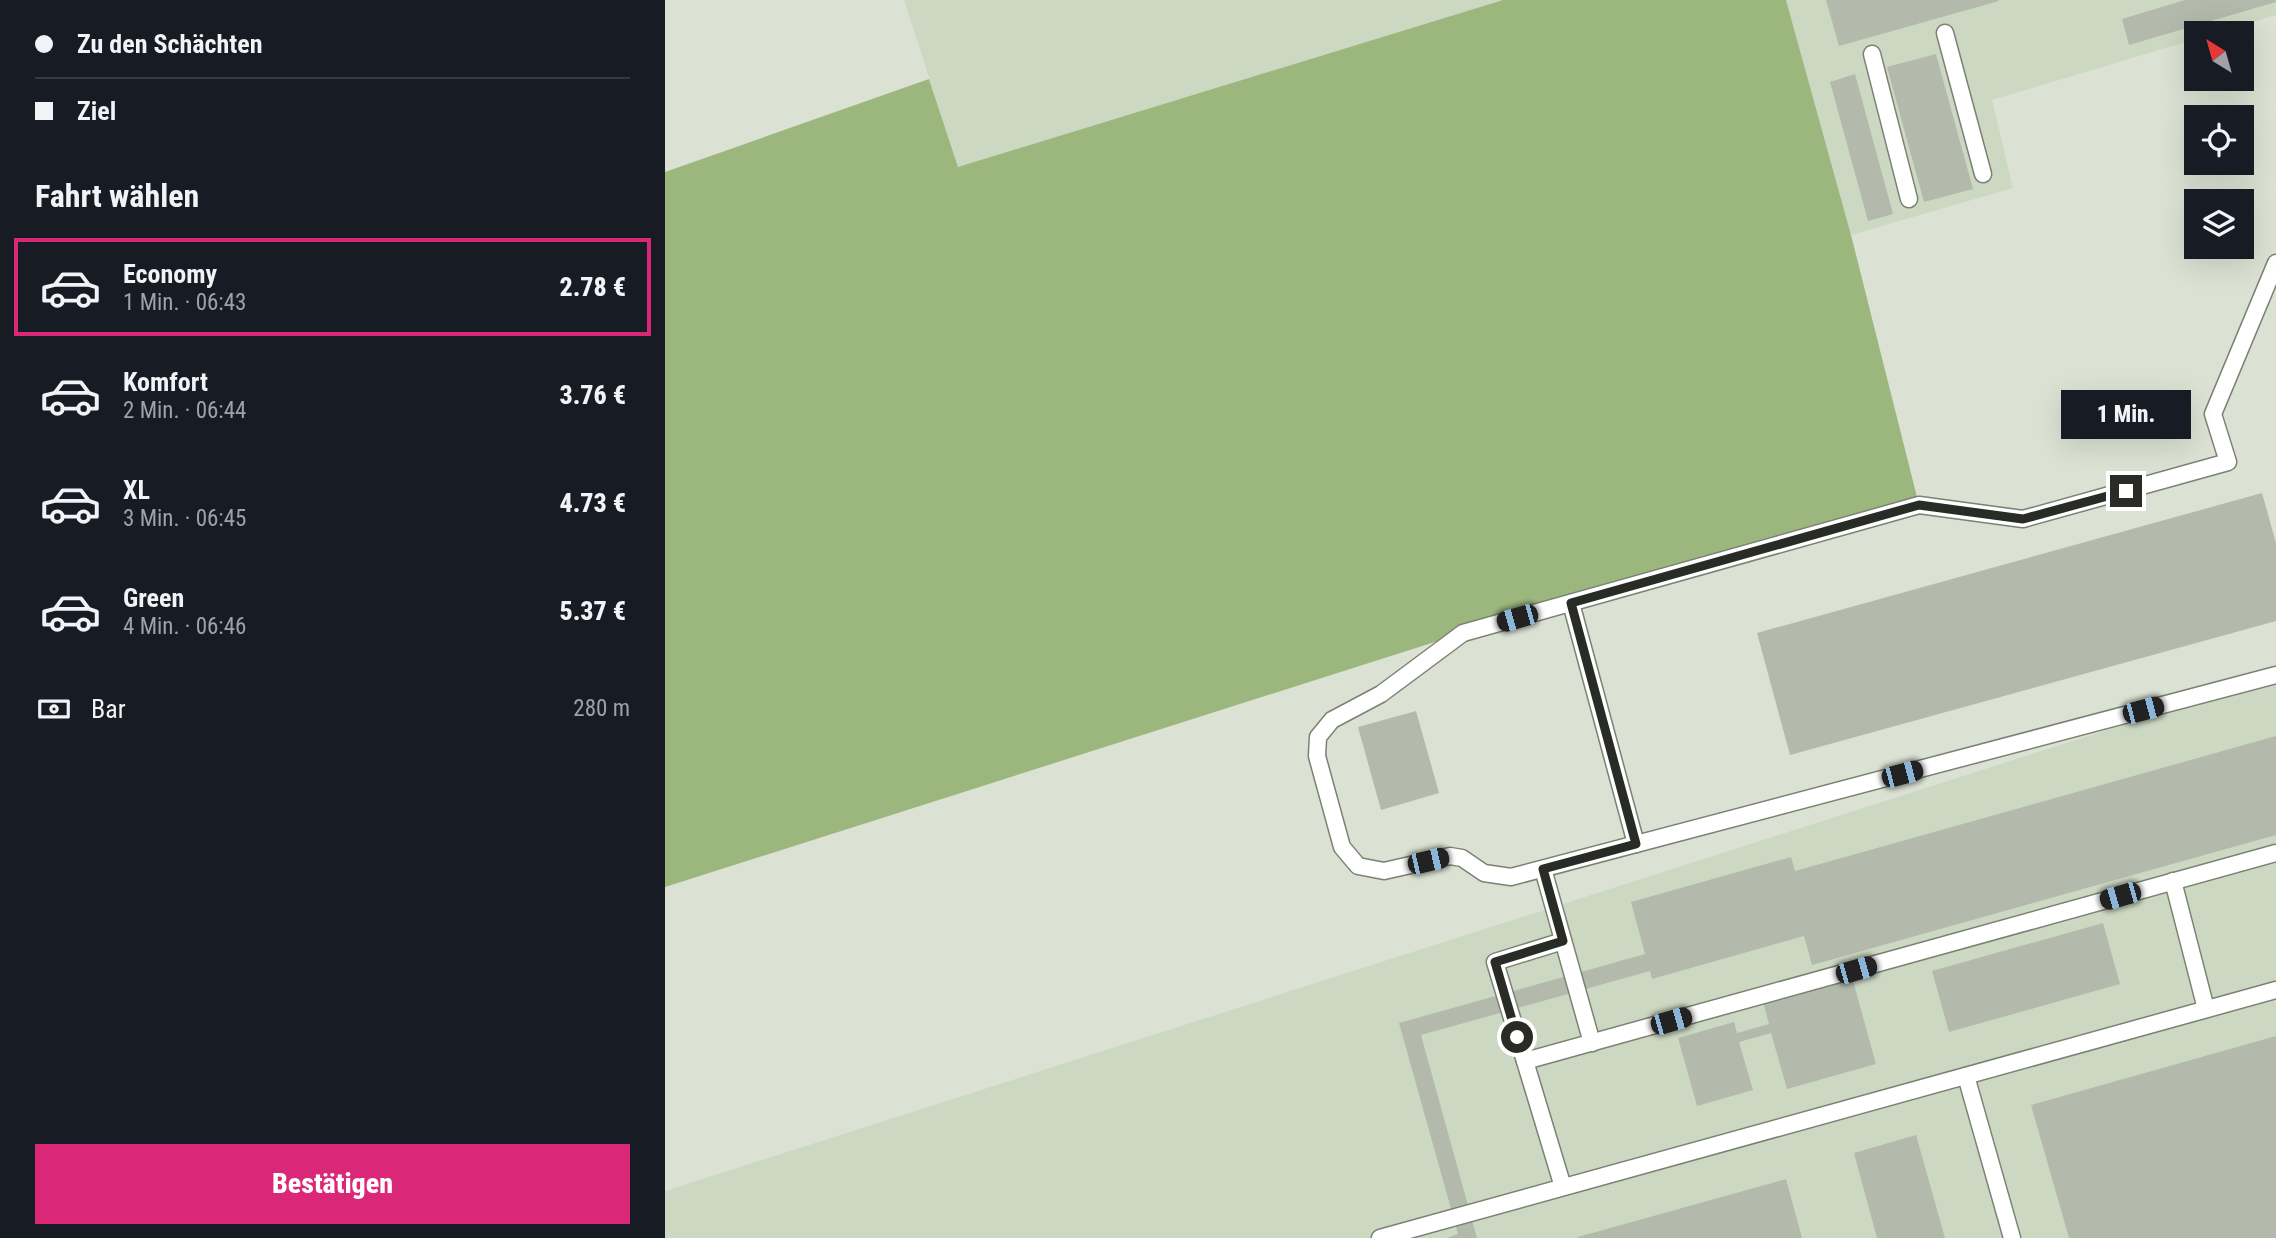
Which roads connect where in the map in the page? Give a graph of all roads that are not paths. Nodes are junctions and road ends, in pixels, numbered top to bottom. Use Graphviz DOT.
graph roads {
  1 [pos="1945,33"];
  2 [pos="1872,54"];
  3 [pos="1983,174"];
  4 [pos="1909,199"];
  5 [pos="2276,263"];
  6 [pos="1571,603"];
  7 [pos="2276,675"];
  8 [pos="1636,844"];
  9 [pos="2276,853"];
  10 [pos="1543,869"];
  11 [pos="2173,881"];
  12 [pos="1563,941"];
  13 [pos="2276,990"];
  14 [pos="2206,1009"];
  15 [pos="1592,1043"];
  16 [pos="1525,1061"];
  17 [pos="1966,1076"];
  18 [pos="1563,1187"];
  19 [pos="1380,1238"];
  20 [pos="2012,1238"];
  1 -- 3 [label="lane"];
  2 -- 4 [label="lane"];
  5 -- 6 [label="lane"];
  6 -- 8 [label="lane"];
  6 -- 10 [label="lane"];
  7 -- 8 [label="lane"];
  8 -- 10 [label="lane"];
  9 -- 11 [label="lane"];
  10 -- 12 [label="lane"];
  11 -- 14 [label="lane"];
  11 -- 15 [label="lane"];
  12 -- 15 [label="lane"];
  12 -- 16 [label="lane"];
  13 -- 14 [label="lane"];
  14 -- 17 [label="lane"];
  15 -- 16 [label="lane"];
  16 -- 18 [label="lane"];
  17 -- 18 [label="lane"];
  17 -- 20 [label="lane"];
  18 -- 19 [label="lane"];
}
